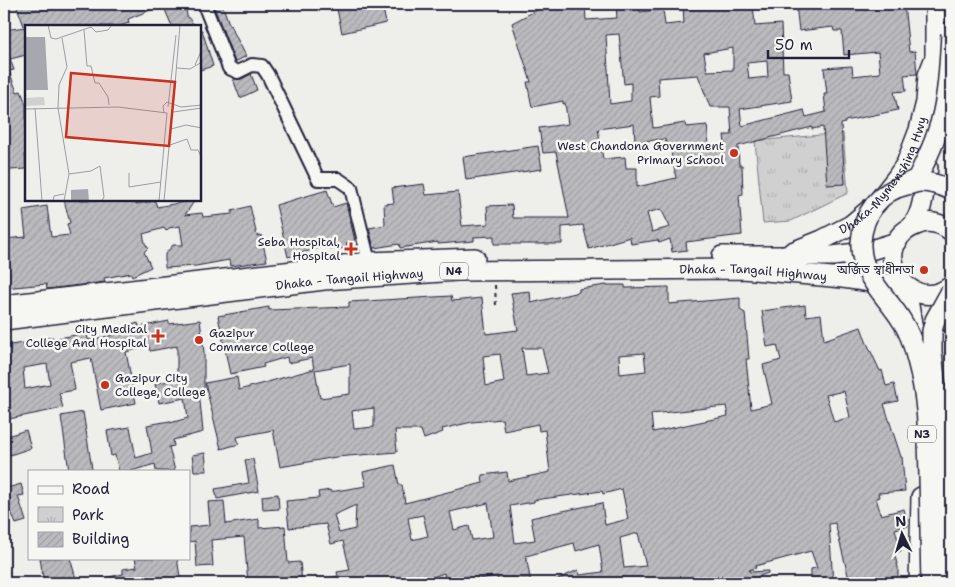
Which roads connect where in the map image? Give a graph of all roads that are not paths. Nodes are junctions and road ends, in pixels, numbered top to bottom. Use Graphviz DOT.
graph roads {
  1 [pos="204,4"];
  2 [pos="934,4"];
  3 [pos="951,34"];
  4 [pos="936,55"];
  5 [pos="900,186"];
  6 [pos="951,190"];
  7 [pos="912,226"];
  8 [pos="951,231"];
  9 [pos="896,242"];
  10 [pos="782,256"];
  11 [pos="369,262"];
  12 [pos="906,287"];
  13 [pos="950,288"];
  14 [pos="4,304"];
  15 [pos="4,320"];
  16 [pos="951,323"];
  17 [pos="919,583"];
  18 [pos="931,583"];
  19 [pos="947,583"];
  1 -- 11 [label="street"];
  2 -- 4 [label="highway"];
  3 -- 5 [label="highway, bridge"];
  4 -- 7 [label="highway"];
  4 -- 10 [label="highway, Dhaka-Mymenshing Hwy"];
  5 -- 6 [label="highway, bridge"];
  5 -- 18 [label="highway, bridge"];
  7 -- 8 [label="highway"];
  7 -- 9 [label="highway"];
  9 -- 10 [label="highway, Dhaka - Tangail Highway / N4"];
  9 -- 12 [label="highway, N3"];
  10 -- 11 [label="highway, Dhaka - Tangail Highway / N4"];
  11 -- 14 [label="highway, Dhaka - Tangail Highway / N4"];
  12 -- 13 [label="highway, Dhaka - Tangail Highway"];
  12 -- 15 [label="highway, Dhaka - Tangail Highway / N4"];
  12 -- 17 [label="highway, N3"];
  13 -- 16 [label="highway"];
  13 -- 19 [label="highway, bridge"];
}
